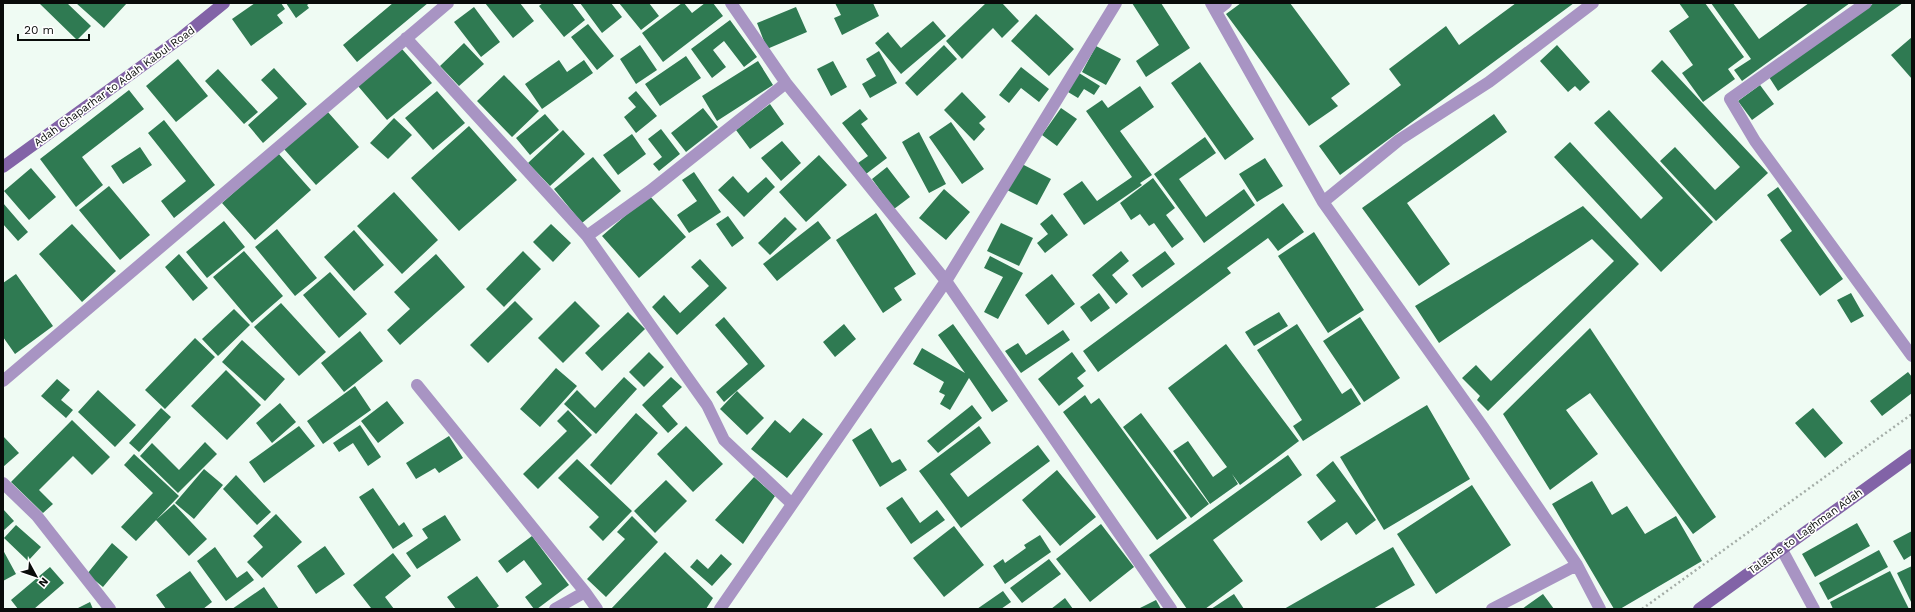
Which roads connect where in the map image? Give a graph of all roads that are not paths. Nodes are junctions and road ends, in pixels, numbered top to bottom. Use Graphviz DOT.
graph roads {
  1 [pos="224,3"];
  2 [pos="448,3"];
  3 [pos="731,3"];
  4 [pos="1116,3"];
  5 [pos="1226,3"];
  6 [pos="1593,3"];
  7 [pos="1866,3"];
  8 [pos="1213,7"];
  9 [pos="406,38"];
  10 [pos="786,82"];
  11 [pos="3,167"];
  12 [pos="1323,202"];
  13 [pos="587,236"];
  14 [pos="946,281"];
  15 [pos="1912,356"];
  16 [pos="3,381"];
  17 [pos="418,385"];
  18 [pos="1912,454"];
  19 [pos="3,483"];
  20 [pos="792,504"];
  21 [pos="1781,548"];
  22 [pos="1577,565"];
  23 [pos="586,592"];
  24 [pos="110,609"];
  25 [pos="555,609"];
  26 [pos="597,609"];
  27 [pos="720,609"];
  28 [pos="1171,609"];
  29 [pos="1492,609"];
  30 [pos="1600,609"];
  31 [pos="1698,609"];
  32 [pos="1814,609"];
  1 -- 11 [label="main road, Adah Chaparhar to Adah Kabul Road"];
  2 -- 9 [label="street"];
  3 -- 10 [label="street"];
  4 -- 14 [label="street"];
  5 -- 8 [label="street"];
  6 -- 12 [label="street"];
  7 -- 15 [label="street"];
  8 -- 12 [label="street"];
  9 -- 13 [label="street"];
  9 -- 16 [label="street"];
  10 -- 13 [label="street"];
  10 -- 14 [label="street"];
  12 -- 22 [label="street"];
  13 -- 20 [label="street"];
  14 -- 20 [label="street"];
  14 -- 28 [label="street"];
  17 -- 23 [label="street"];
  18 -- 21 [label="main road, Talashe to Laghman Adah"];
  19 -- 24 [label="street"];
  20 -- 27 [label="street"];
  21 -- 31 [label="main road, Talashe to Laghman Adah"];
  21 -- 32 [label="street"];
  22 -- 29 [label="street"];
  22 -- 30 [label="street"];
  23 -- 25 [label="street"];
  23 -- 26 [label="street"];
}
